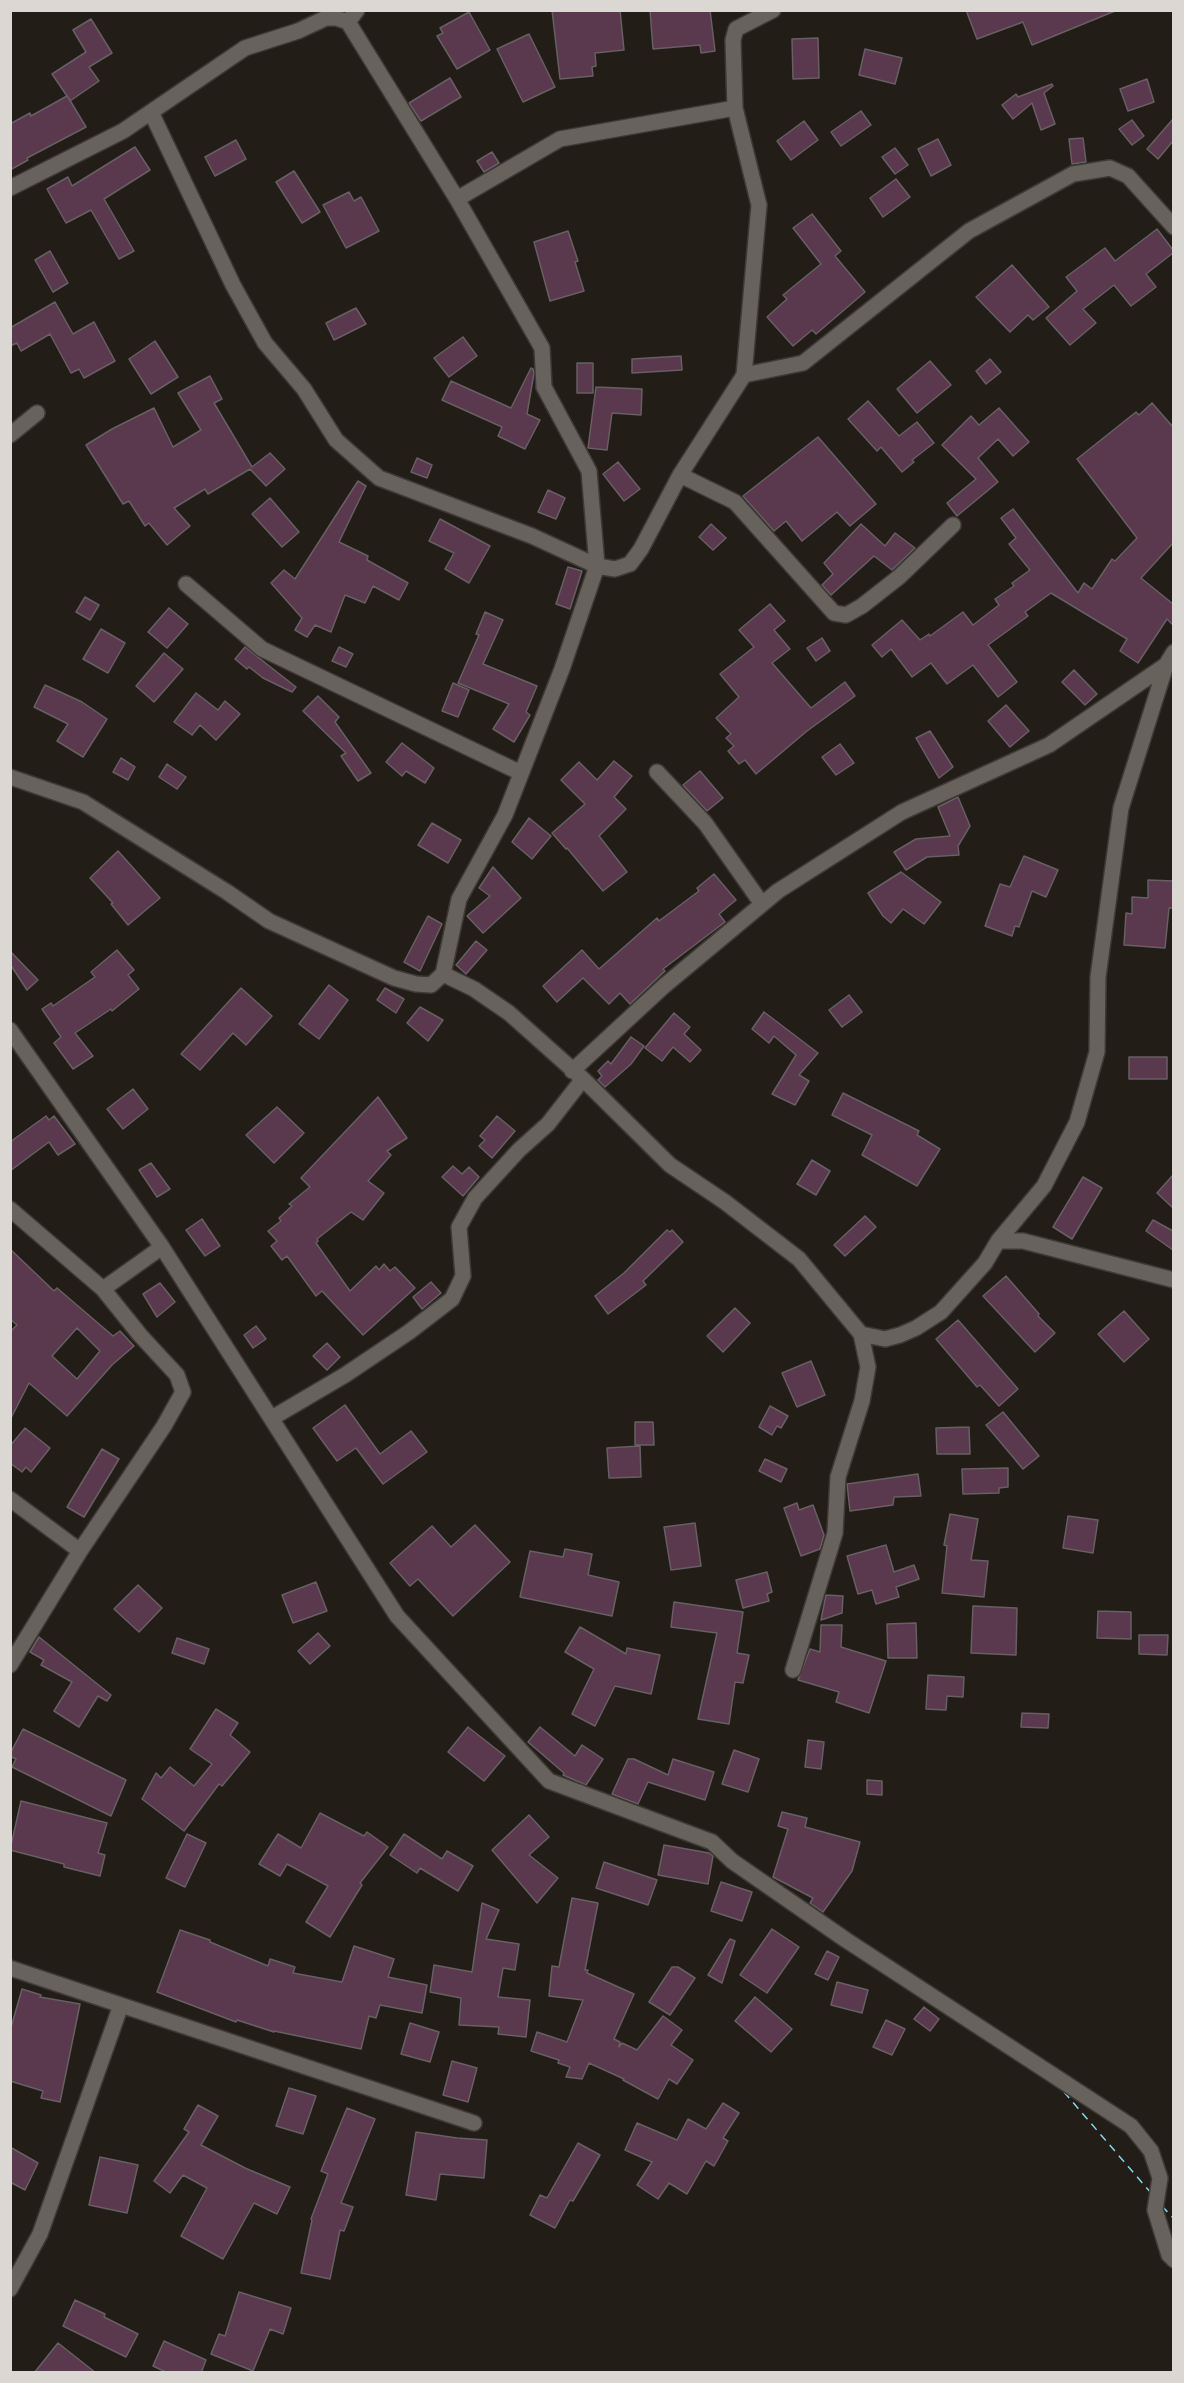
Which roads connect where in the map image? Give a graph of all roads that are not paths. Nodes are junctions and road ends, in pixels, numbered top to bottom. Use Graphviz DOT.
graph roads {
  1 [pos="773,10"];
  2 [pos="352,16"];
  3 [pos="735,108"];
  4 [pos="151,112"];
  5 [pos="10,188"];
  6 [pos="457,199"];
  7 [pos="1173,227"];
  8 [pos="744,375"];
  9 [pos="37,413"];
  10 [pos="10,435"];
  11 [pos="680,474"];
  12 [pos="954,525"];
  13 [pos="597,566"];
  14 [pos="186,584"];
  15 [pos="1170,659"];
  16 [pos="657,772"];
  17 [pos="521,773"];
  18 [pos="10,777"];
  19 [pos="762,904"];
  20 [pos="443,974"];
  21 [pos="10,1030"];
  22 [pos="577,1075"];
  23 [pos="10,1209"];
  24 [pos="998,1241"];
  25 [pos="162,1247"];
  26 [pos="1173,1280"];
  27 [pos="103,1289"];
  28 [pos="861,1334"];
  29 [pos="272,1418"];
  30 [pos="10,1499"];
  31 [pos="80,1551"];
  32 [pos="10,1665"];
  33 [pos="793,1670"];
  34 [pos="10,1968"];
  35 [pos="121,2005"];
  36 [pos="474,2123"];
  37 [pos="1173,2260"];
  38 [pos="10,2289"];
  1 -- 3 [label="street"];
  2 -- 4 [label="street"];
  2 -- 6 [label="street"];
  3 -- 6 [label="street"];
  3 -- 8 [label="street"];
  4 -- 5 [label="street"];
  4 -- 13 [label="street"];
  6 -- 13 [label="street"];
  7 -- 8 [label="street"];
  8 -- 11 [label="street"];
  9 -- 10 [label="street"];
  11 -- 12 [label="street"];
  11 -- 13 [label="street"];
  13 -- 17 [label="street"];
  14 -- 17 [label="street"];
  15 -- 19 [label="street"];
  15 -- 24 [label="street"];
  16 -- 19 [label="street"];
  17 -- 20 [label="street"];
  18 -- 20 [label="street"];
  19 -- 22 [label="street"];
  20 -- 22 [label="street"];
  21 -- 25 [label="street"];
  22 -- 28 [label="street"];
  22 -- 29 [label="street"];
  23 -- 27 [label="street"];
  24 -- 26 [label="street"];
  24 -- 28 [label="street"];
  25 -- 27 [label="street"];
  25 -- 29 [label="street"];
  27 -- 31 [label="street"];
  28 -- 33 [label="street"];
  29 -- 37 [label="street"];
  30 -- 31 [label="street"];
  31 -- 32 [label="street"];
  34 -- 35 [label="street"];
  35 -- 36 [label="street"];
  35 -- 38 [label="street"];
}
